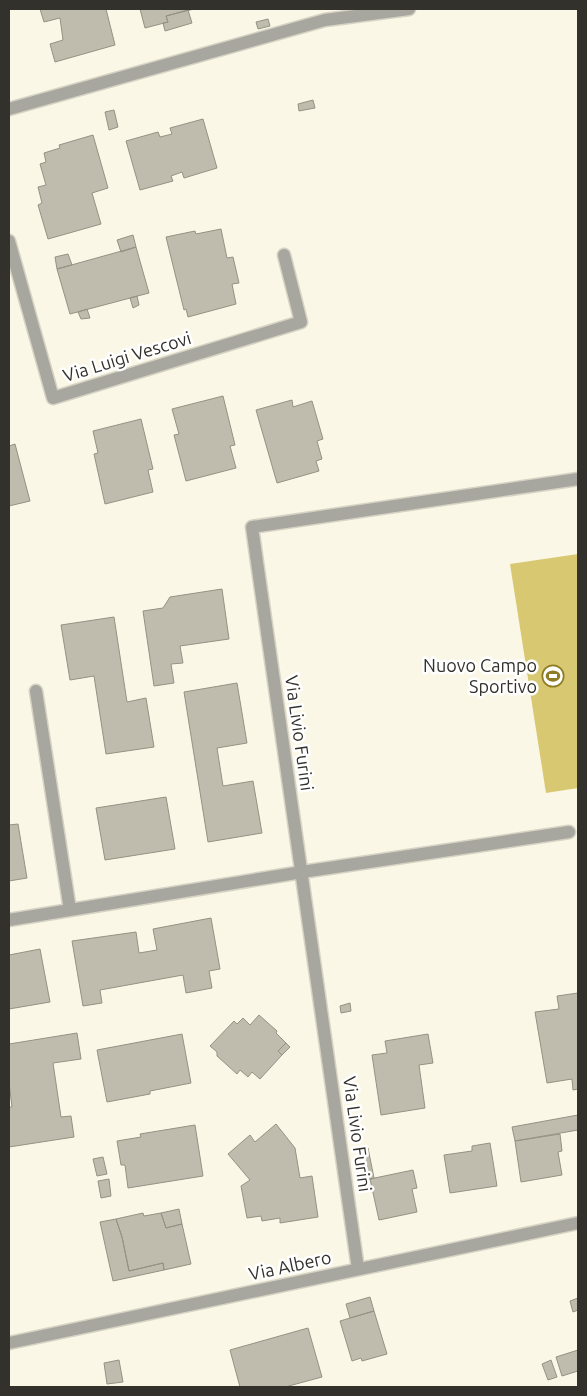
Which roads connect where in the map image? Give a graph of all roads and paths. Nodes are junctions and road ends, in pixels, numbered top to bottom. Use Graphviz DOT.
graph roads {
  1 [pos="409,9"];
  2 [pos="9,109"];
  3 [pos="9,240"];
  4 [pos="284,255"];
  5 [pos="578,479"];
  6 [pos="36,691"];
  7 [pos="569,832"];
  8 [pos="302,872"];
  9 [pos="70,910"];
  10 [pos="9,920"];
  11 [pos="578,1223"];
  12 [pos="358,1269"];
  13 [pos="9,1343"];
  1 -- 2 [label="street"];
  3 -- 4 [label="street, Via Luigi Vescovi"];
  5 -- 8 [label="street, Via Livio Furini"];
  6 -- 9 [label="street"];
  7 -- 8 [label="street"];
  8 -- 9 [label="street"];
  8 -- 12 [label="street, Via Livio Furini"];
  9 -- 10 [label="street"];
  11 -- 12 [label="street, Via Albero"];
  12 -- 13 [label="street, Via Albero"];
}
